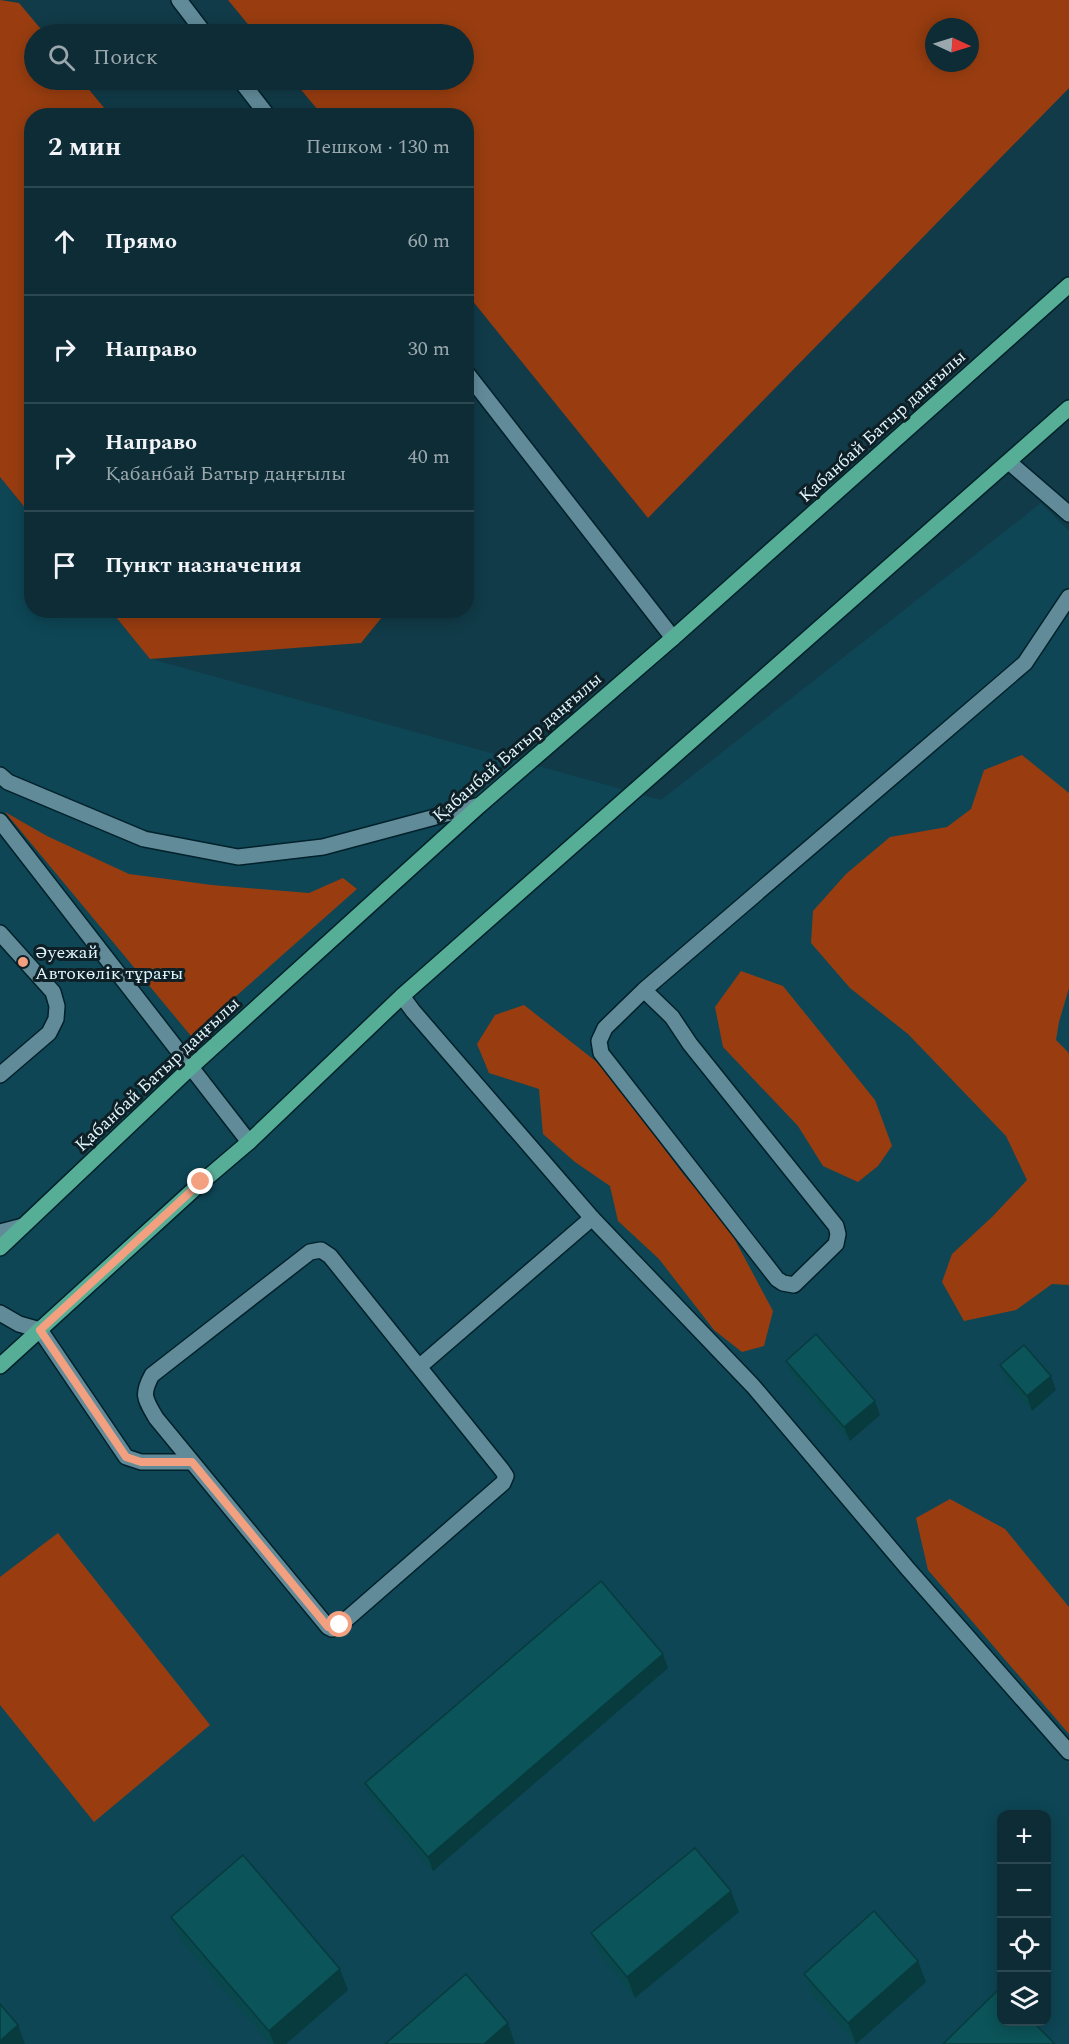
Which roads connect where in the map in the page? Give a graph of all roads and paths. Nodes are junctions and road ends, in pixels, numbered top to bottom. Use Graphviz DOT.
graph roads {
  1 [pos="179,0"];
  2 [pos="197,24"];
  3 [pos="248,90"];
  4 [pos="262,108"];
  5 [pos="1069,285"];
  6 [pos="474,382"];
  7 [pos="1069,408"];
  8 [pos="1009,462"];
  9 [pos="1069,514"];
  10 [pos="1069,597"];
  11 [pos="673,638"];
  12 [pos="0,776"];
  13 [pos="480,805"];
  14 [pos="0,821"];
  15 [pos="0,933"];
  16 [pos="644,990"];
  17 [pos="402,996"];
  18 [pos="190,1068"];
  19 [pos="0,1075"];
  20 [pos="249,1142"];
  21 [pos="592,1218"];
  22 [pos="22,1226"];
  23 [pos="0,1233"];
  24 [pos="0,1248"];
  25 [pos="0,1313"];
  26 [pos="40,1330"];
  27 [pos="0,1366"];
  28 [pos="419,1367"];
  29 [pos="192,1462"];
  30 [pos="1069,1752"];
  1 -- 2 [label="street"];
  3 -- 4 [label="street"];
  5 -- 11 [label="main road, Қабанбай Батыр даңғылы"];
  6 -- 11 [label="street"];
  7 -- 8 [label="main road"];
  8 -- 9 [label="street"];
  8 -- 17 [label="main road"];
  10 -- 16 [label="street"];
  11 -- 13 [label="main road, Қабанбай Батыр даңғылы"];
  12 -- 13 [label="street"];
  13 -- 18 [label="main road, Қабанбай Батыр даңғылы"];
  14 -- 18 [label="street"];
  15 -- 19 [label="street"];
  16 -- 16 [label="street"];
  17 -- 20 [label="main road"];
  17 -- 21 [label="street"];
  18 -- 20 [label="street"];
  18 -- 22 [label="main road, Қабанбай Батыр даңғылы"];
  20 -- 26 [label="main road"];
  21 -- 28 [label="street"];
  21 -- 30 [label="street"];
  22 -- 23 [label="street"];
  22 -- 24 [label="main road, Қабанбай Батыр даңғылы"];
  25 -- 26 [label="street"];
  26 -- 27 [label="main road"];
  26 -- 29 [label="street"];
  28 -- 29 [label="street"];
  28 -- 29 [label="street"];
}
